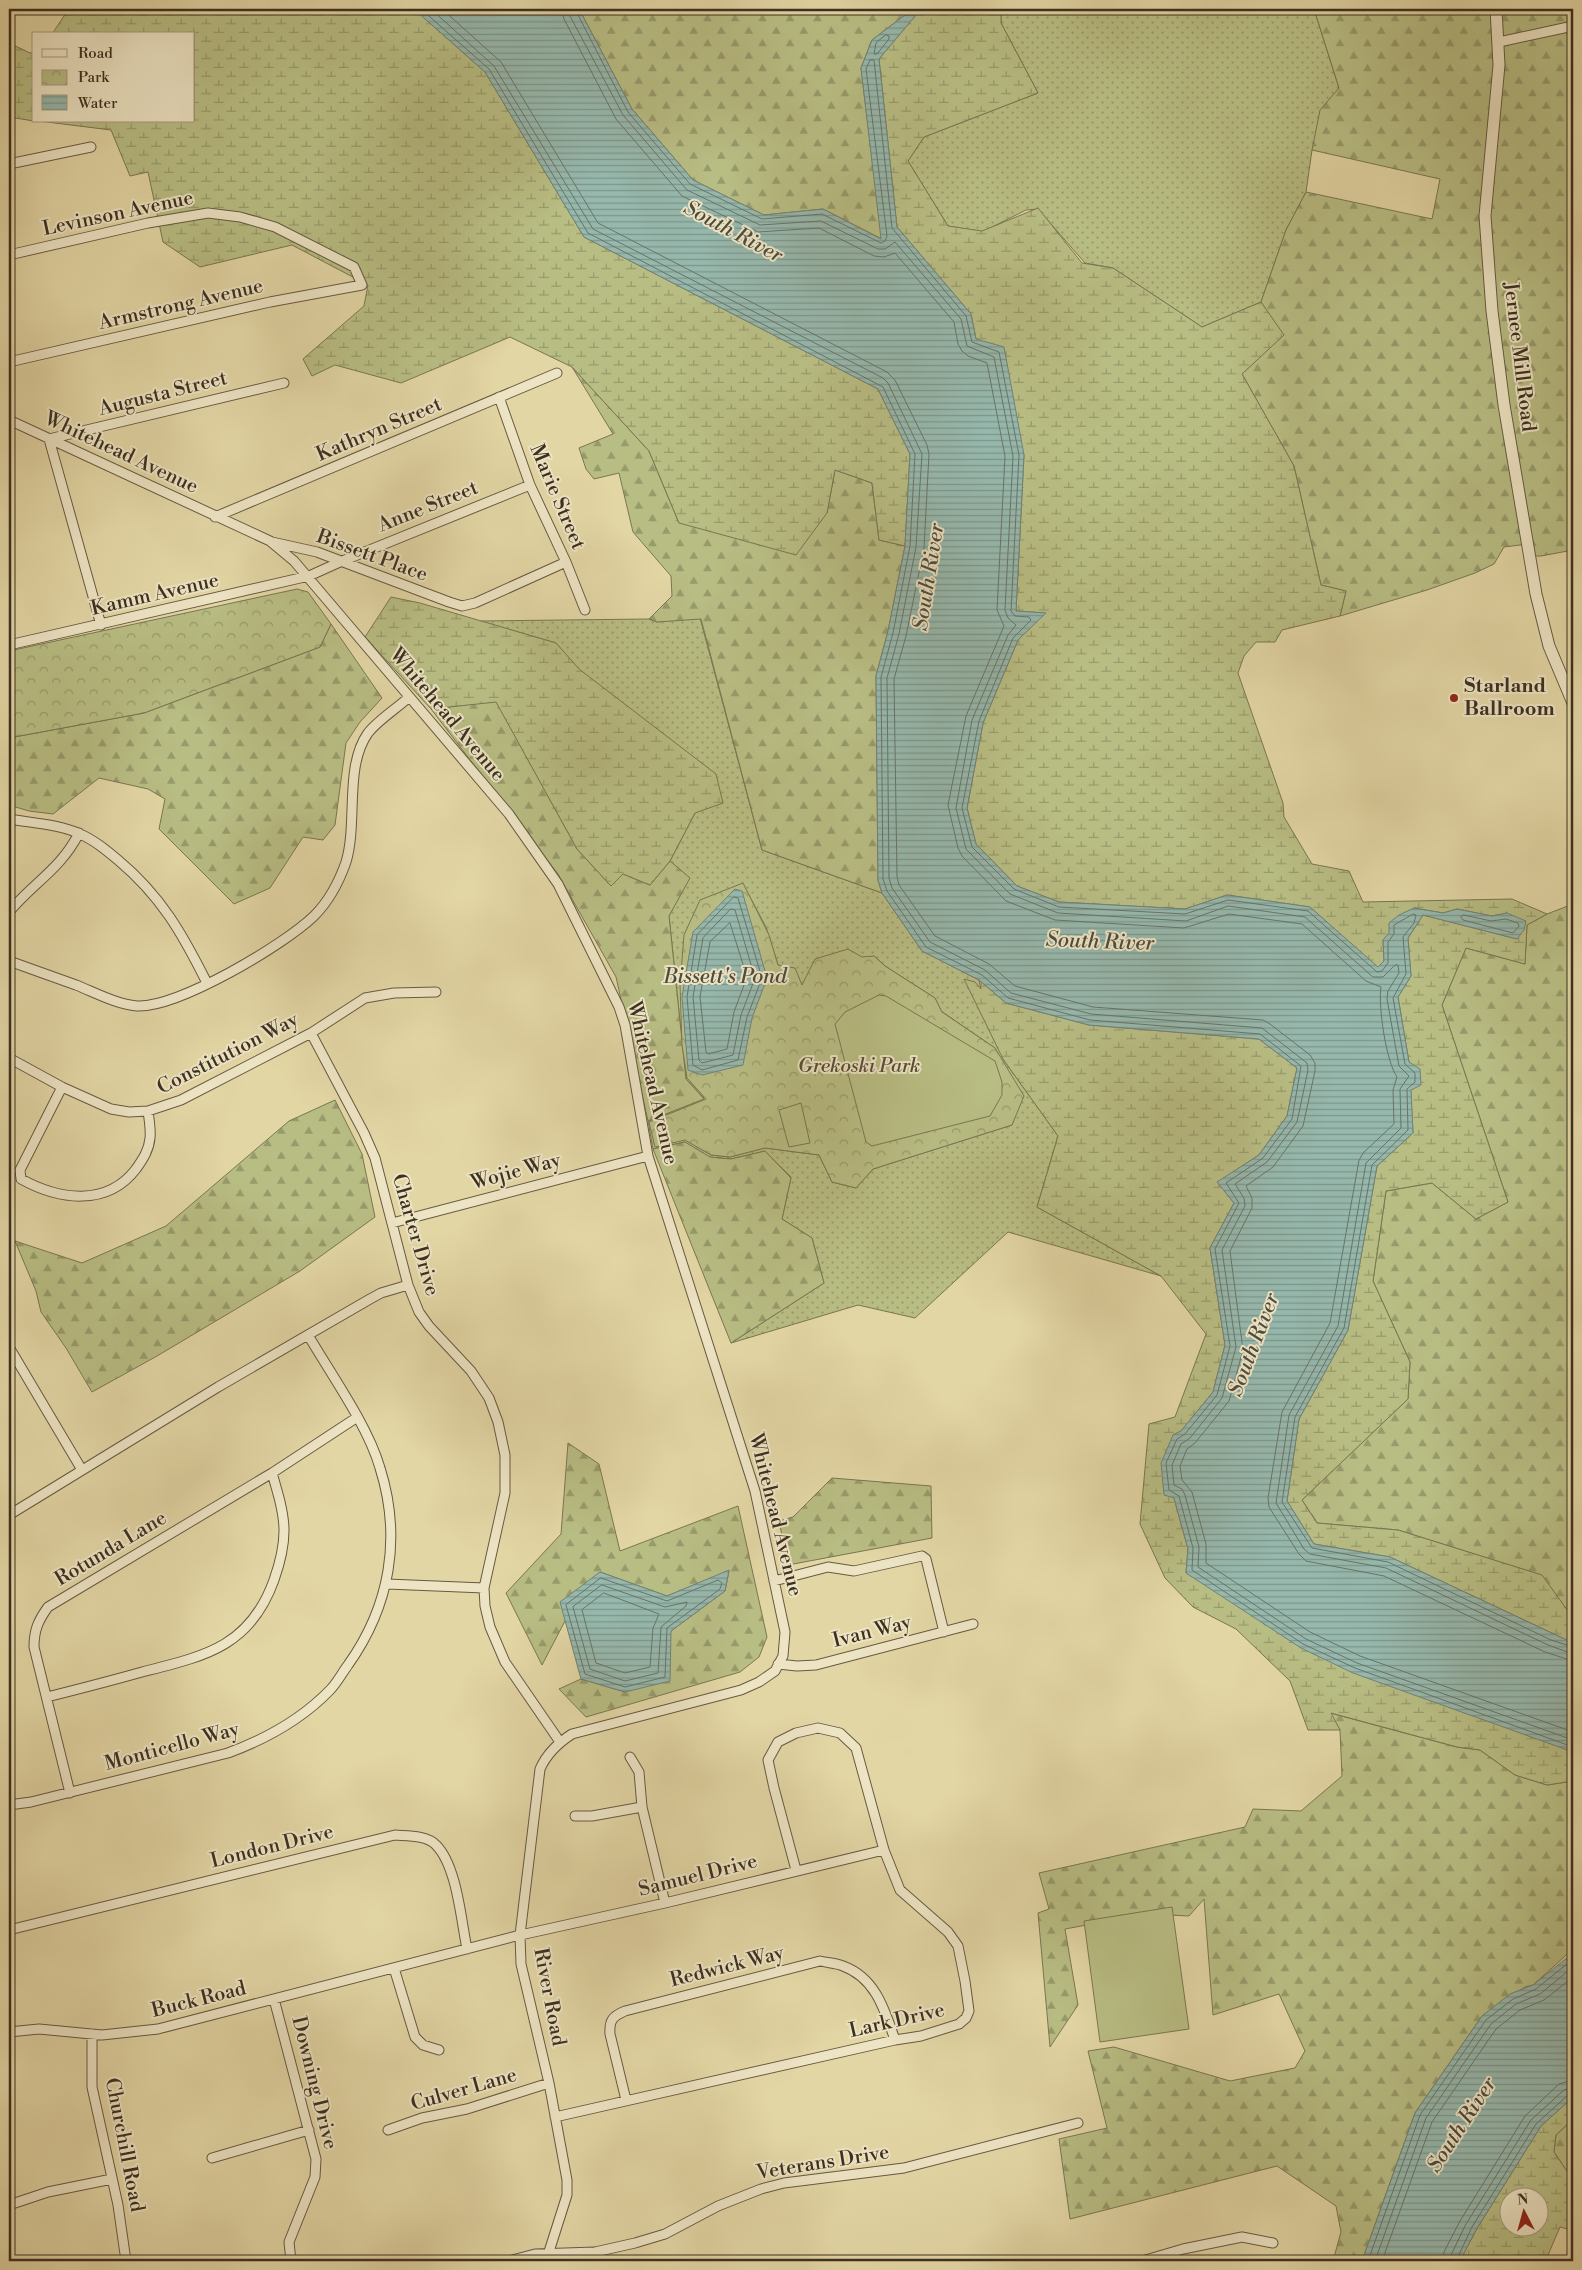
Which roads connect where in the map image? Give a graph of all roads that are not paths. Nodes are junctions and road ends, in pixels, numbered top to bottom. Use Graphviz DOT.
graph roads {
  1 [pos="1496,9"];
  2 [pos="1573,26"];
  3 [pos="1499,42"];
  4 [pos="91,147"];
  5 [pos="9,164"];
  6 [pos="9,255"];
  7 [pos="362,285"];
  8 [pos="9,362"];
  9 [pos="557,373"];
  10 [pos="284,382"];
  11 [pos="499,397"];
  12 [pos="9,420"];
  13 [pos="49,439"];
  14 [pos="530,485"];
  15 [pos="215,517"];
  16 [pos="270,541"];
  17 [pos="340,562"];
  18 [pos="566,562"];
  19 [pos="309,576"];
  20 [pos="585,610"];
  21 [pos="102,625"];
  22 [pos="9,645"];
  23 [pos="408,698"];
  24 [pos="1573,703"];
  25 [pos="9,819"];
  26 [pos="79,833"];
  27 [pos="9,912"];
  28 [pos="9,961"];
  29 [pos="207,983"];
  30 [pos="436,992"];
  31 [pos="312,1032"];
  32 [pos="9,1058"];
  33 [pos="62,1087"];
  34 [pos="148,1111"];
  35 [pos="648,1156"];
  36 [pos="392,1223"];
  37 [pos="408,1285"];
  38 [pos="308,1335"];
  39 [pos="9,1347"];
  40 [pos="356,1418"];
  41 [pos="82,1470"];
  42 [pos="272,1473"];
  43 [pos="9,1515"];
  44 [pos="774,1581"];
  45 [pos="387,1584"];
  46 [pos="484,1588"];
  47 [pos="973,1624"];
  48 [pos="944,1632"];
  49 [pos="778,1664"];
  50 [pos="47,1697"];
  51 [pos="560,1742"];
  52 [pos="630,1756"];
  53 [pos="70,1792"];
  54 [pos="9,1805"];
  55 [pos="642,1807"];
  56 [pos="575,1816"];
  57 [pos="884,1850"];
  58 [pos="796,1870"];
  59 [pos="665,1903"];
  60 [pos="9,1930"];
  61 [pos="520,1935"];
  62 [pos="467,1949"];
  63 [pos="394,1968"];
  64 [pos="274,1999"];
  65 [pos="9,2032"];
  66 [pos="92,2034"];
  67 [pos="895,2040"];
  68 [pos="439,2050"];
  69 [pos="549,2083"];
  70 [pos="626,2100"];
  71 [pos="555,2118"];
  72 [pos="1078,2123"];
  73 [pos="308,2130"];
  74 [pos="388,2130"];
  75 [pos="212,2158"];
  76 [pos="112,2179"];
  77 [pos="9,2205"];
  78 [pos="1273,2242"];
  79 [pos="547,2257"];
  80 [pos="126,2261"];
  81 [pos="291,2261"];
  82 [pos="509,2261"];
  83 [pos="1142,2261"];
  1 -- 3 [label="street, Jernee Mill Road"];
  2 -- 3 [label="street"];
  3 -- 24 [label="street, Jernee Mill Road"];
  4 -- 5 [label="street"];
  6 -- 7 [label="street, Levinson Avenue"];
  7 -- 8 [label="street, Armstrong Avenue"];
  9 -- 11 [label="street, Kathryn Street"];
  10 -- 13 [label="street, Augusta Street"];
  11 -- 14 [label="street, Marie Street"];
  11 -- 15 [label="street, Kathryn Street"];
  12 -- 13 [label="street, Whitehead Avenue"];
  13 -- 15 [label="street, Whitehead Avenue"];
  13 -- 21 [label="street"];
  14 -- 17 [label="street, Anne Street"];
  14 -- 18 [label="street, Marie Street"];
  15 -- 16 [label="street, Whitehead Avenue"];
  16 -- 17 [label="street, Bissett Place"];
  16 -- 19 [label="street, Whitehead Avenue"];
  17 -- 18 [label="street, Bissett Place"];
  17 -- 19 [label="street, Anne Street"];
  18 -- 20 [label="street, Marie Street"];
  19 -- 21 [label="street, Kamm Avenue"];
  19 -- 23 [label="street, Whitehead Avenue"];
  21 -- 22 [label="street, Kamm Avenue"];
  23 -- 29 [label="street"];
  23 -- 35 [label="street, Whitehead Avenue"];
  25 -- 26 [label="street"];
  26 -- 27 [label="street"];
  26 -- 29 [label="street"];
  28 -- 29 [label="street"];
  30 -- 31 [label="street, Constitution Way"];
  31 -- 34 [label="street, Constitution Way"];
  31 -- 36 [label="street, Charter Drive"];
  32 -- 33 [label="street, Constitution Way"];
  33 -- 34 [label="street, Constitution Way"];
  33 -- 34 [label="street"];
  35 -- 36 [label="street, Wojie Way"];
  35 -- 44 [label="street, Whitehead Avenue"];
  36 -- 37 [label="street, Charter Drive"];
  37 -- 38 [label="street"];
  37 -- 46 [label="street, Charter Drive"];
  38 -- 40 [label="street, Monticello Way"];
  38 -- 41 [label="street"];
  39 -- 41 [label="street"];
  40 -- 42 [label="street, Rotunda Lane"];
  40 -- 45 [label="street, Monticello Way"];
  41 -- 43 [label="street"];
  42 -- 50 [label="street, Rotunda Lane"];
  42 -- 50 [label="street"];
  44 -- 48 [label="street"];
  44 -- 49 [label="street, Whitehead Avenue"];
  45 -- 46 [label="street"];
  45 -- 53 [label="street, Monticello Way"];
  46 -- 51 [label="street, Charter Drive"];
  47 -- 48 [label="street, Ivan Way"];
  48 -- 49 [label="street, Ivan Way"];
  49 -- 51 [label="street"];
  50 -- 53 [label="street, Rotunda Lane"];
  51 -- 61 [label="street, River Road"];
  52 -- 55 [label="street"];
  53 -- 54 [label="street, Monticello Way"];
  55 -- 56 [label="street"];
  55 -- 59 [label="street"];
  57 -- 58 [label="street, Samuel Drive"];
  57 -- 58 [label="street, Lark Drive"];
  57 -- 67 [label="street, Lark Drive"];
  58 -- 59 [label="street, Samuel Drive"];
  59 -- 61 [label="street, Samuel Drive"];
  60 -- 62 [label="street, London Drive"];
  61 -- 62 [label="street"];
  61 -- 69 [label="street, River Road"];
  62 -- 63 [label="street, Buck Road"];
  63 -- 64 [label="street, Buck Road"];
  63 -- 68 [label="street"];
  64 -- 66 [label="street, Buck Road"];
  64 -- 73 [label="street, Downing Drive"];
  65 -- 66 [label="street, Buck Road"];
  66 -- 76 [label="street, Churchill Road"];
  67 -- 70 [label="street, Lark Drive"];
  67 -- 70 [label="street, Redwick Way"];
  69 -- 71 [label="street, River Road"];
  69 -- 74 [label="street, Culver Lane"];
  70 -- 71 [label="street, Lark Drive"];
  71 -- 79 [label="street, River Road"];
  72 -- 79 [label="street, Veterans Drive"];
  73 -- 75 [label="street"];
  73 -- 81 [label="street, Downing Drive"];
  76 -- 77 [label="street"];
  76 -- 80 [label="street, Churchill Road"];
  78 -- 83 [label="street"];
  79 -- 82 [label="street, Veterans Drive"];
}
